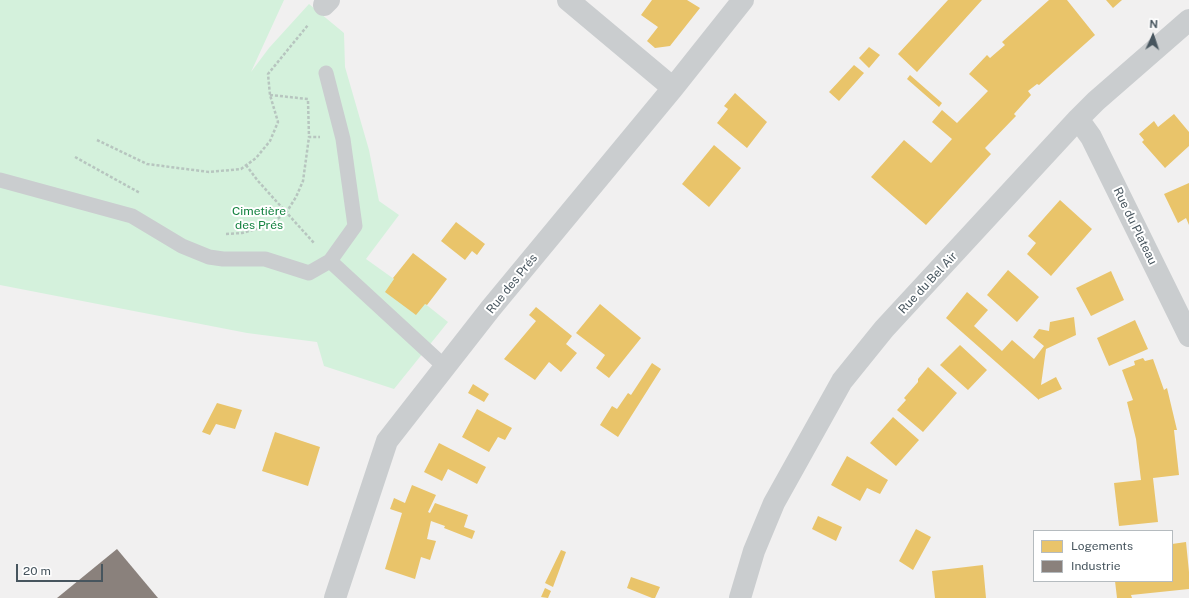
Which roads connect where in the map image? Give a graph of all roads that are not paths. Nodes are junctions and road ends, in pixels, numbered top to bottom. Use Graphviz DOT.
graph roads {
  1 [pos="568,0"];
  2 [pos="743,0"];
  3 [pos="1189,20"];
  4 [pos="326,73"];
  5 [pos="673,88"];
  6 [pos="1078,119"];
  7 [pos="0,180"];
  8 [pos="330,260"];
  9 [pos="1189,336"];
  10 [pos="445,367"];
  11 [pos="335,598"];
  12 [pos="740,598"];
  1 -- 5 [label="street"];
  2 -- 5 [label="street, Rue des Prés"];
  3 -- 6 [label="street, Rue du Bel Air"];
  4 -- 8 [label="lane"];
  5 -- 10 [label="street, Rue des Prés"];
  6 -- 9 [label="street, Rue du Plateau"];
  6 -- 12 [label="street, Rue du Bel Air"];
  7 -- 8 [label="lane"];
  8 -- 10 [label="lane"];
  10 -- 11 [label="street, Rue des Prés"];
}
